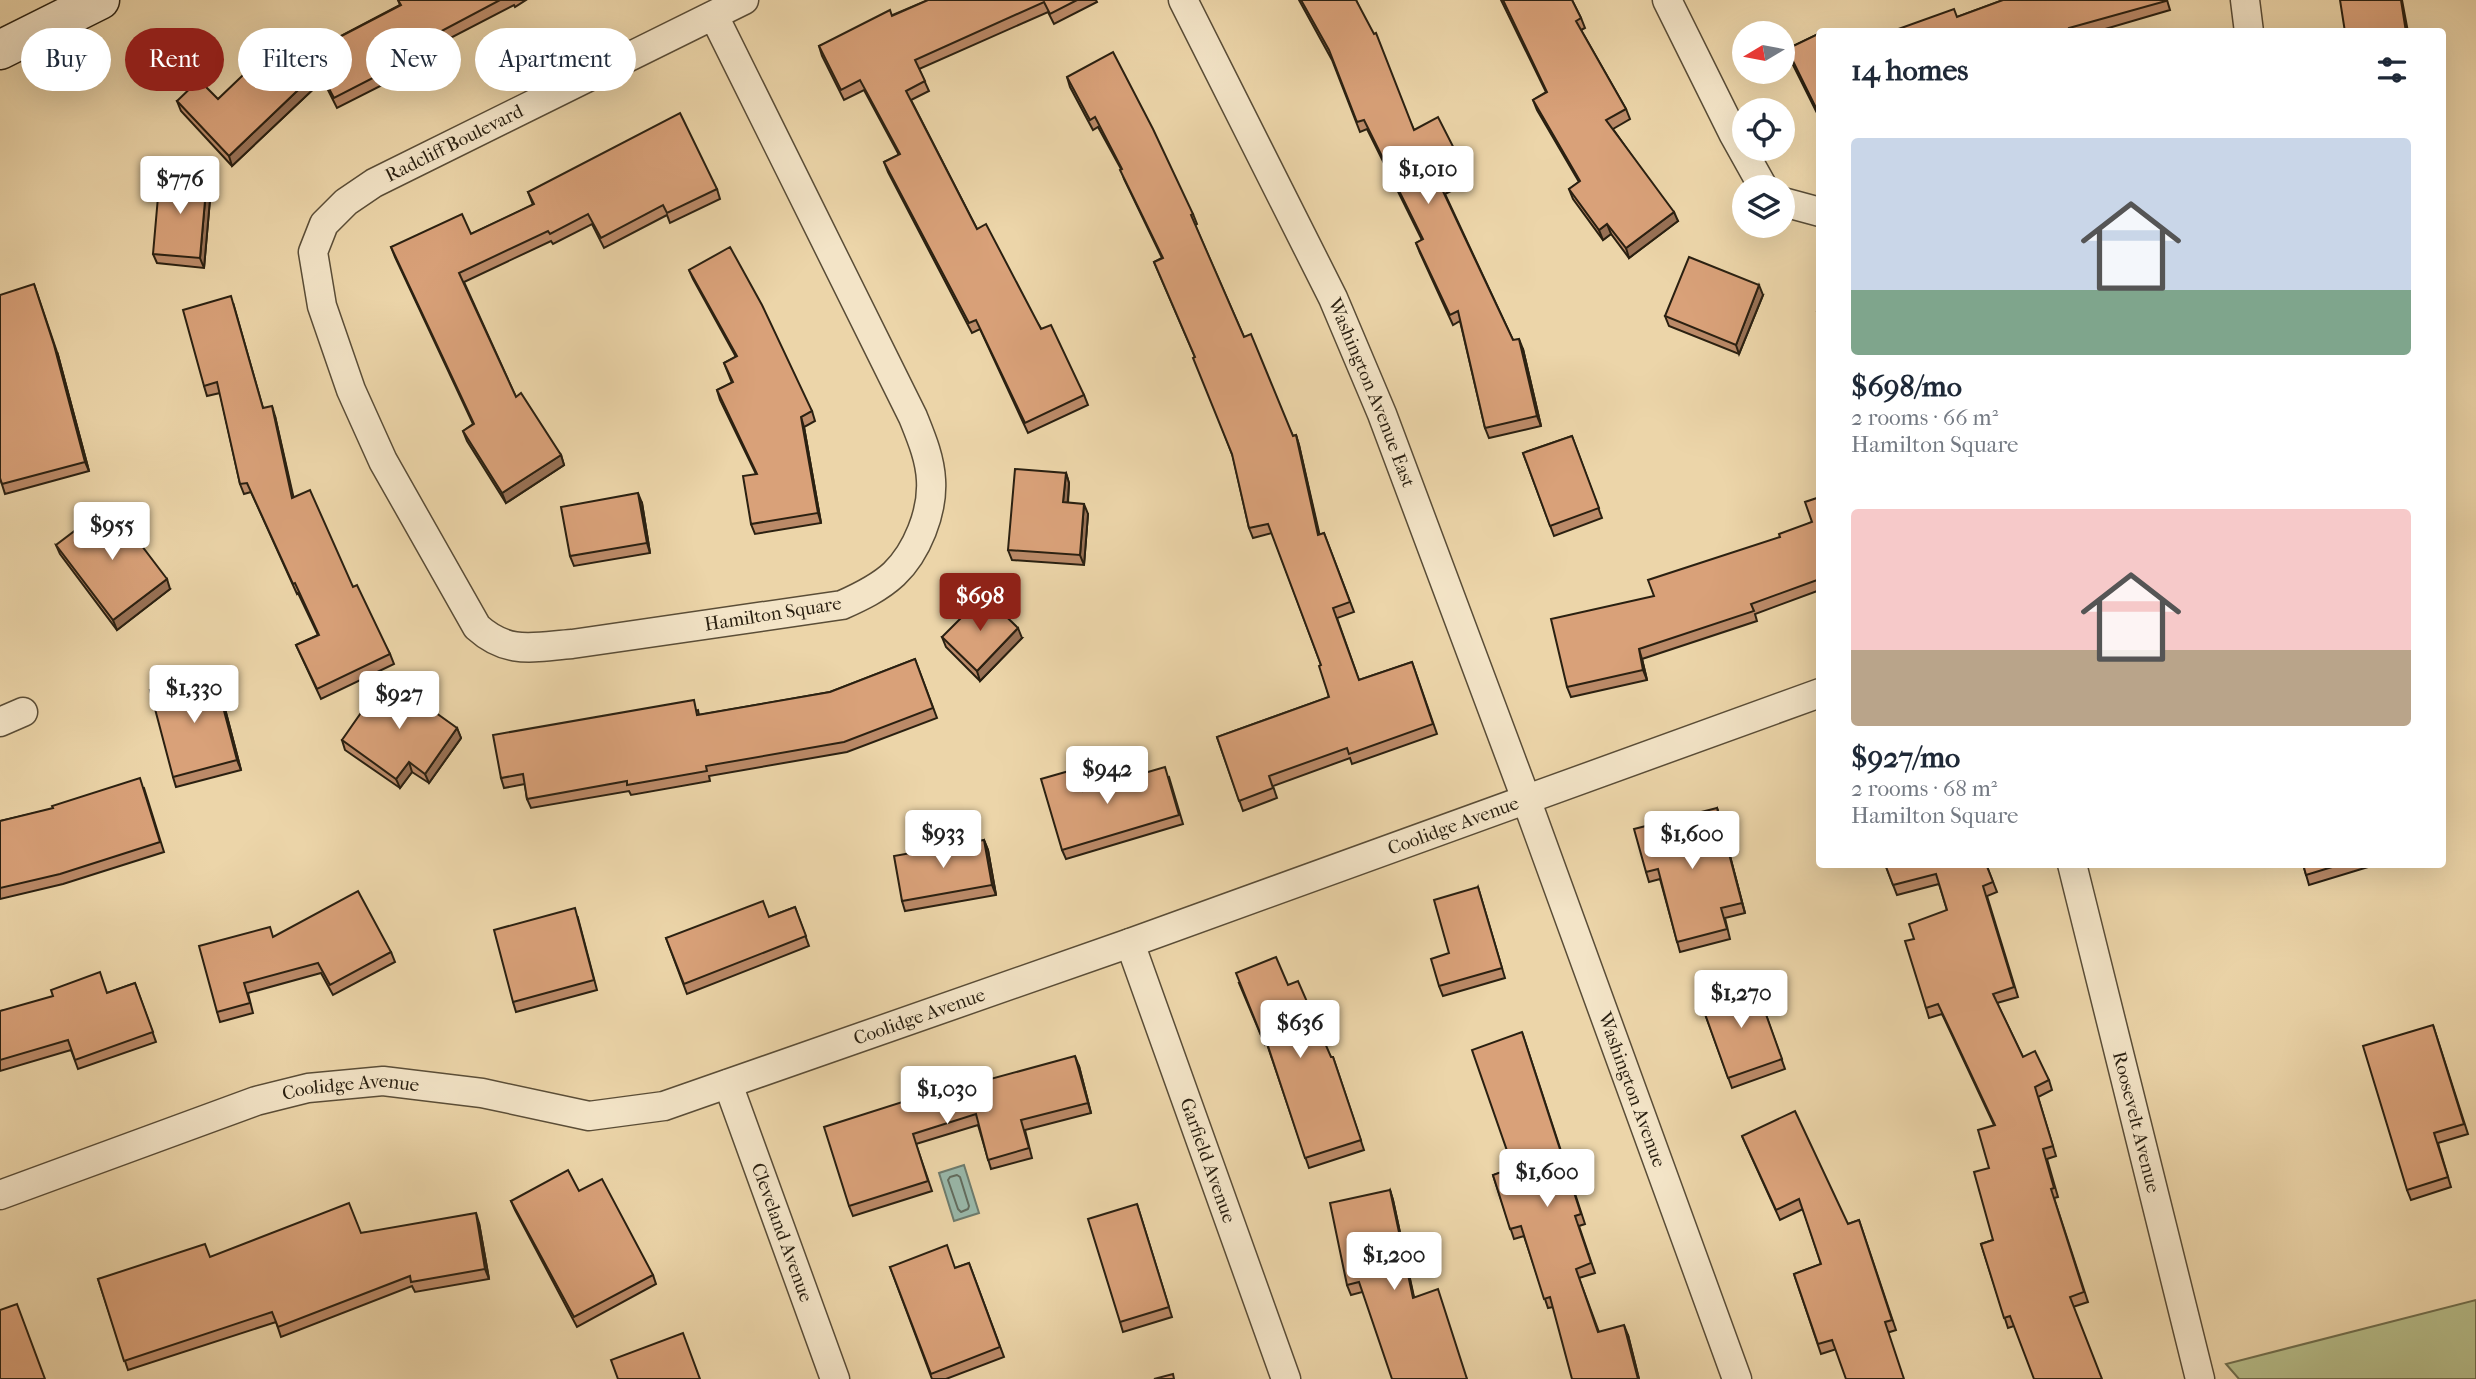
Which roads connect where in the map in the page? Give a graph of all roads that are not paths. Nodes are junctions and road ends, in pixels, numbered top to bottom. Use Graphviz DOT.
graph roads {
  1 [pos="100,0"];
  2 [pos="744,0"];
  3 [pos="1183,0"];
  4 [pos="1667,0"];
  5 [pos="2245,0"];
  6 [pos="714,16"];
  7 [pos="2248,28"];
  8 [pos="0,50"];
  9 [pos="1756,175"];
  10 [pos="1795,205"];
  11 [pos="1816,211"];
  12 [pos="315,263"];
  13 [pos="1816,694"];
  14 [pos="1526,799"];
  15 [pos="2073,868"];
  16 [pos="1130,943"];
  17 [pos="729,1084"];
  18 [pos="0,1195"];
  19 [pos="835,1379"];
  20 [pos="1286,1379"];
  21 [pos="1737,1379"];
  22 [pos="2200,1379"];
  1 -- 8 [label="main road"];
  2 -- 6 [label="street, Radcliff Boulevard"];
  3 -- 14 [label="street, Washington Avenue East"];
  4 -- 9 [label="street"];
  5 -- 7 [label="street"];
  6 -- 12 [label="street, Radcliff Boulevard"];
  6 -- 12 [label="street, Hamilton Square"];
  10 -- 11 [label="street"];
  13 -- 14 [label="street, Coolidge Avenue"];
  14 -- 16 [label="street, Coolidge Avenue"];
  14 -- 21 [label="street, Washington Avenue"];
  15 -- 22 [label="street, Roosevelt Avenue"];
  16 -- 17 [label="street, Coolidge Avenue"];
  16 -- 20 [label="street, Garfield Avenue"];
  17 -- 18 [label="street, Coolidge Avenue"];
  17 -- 19 [label="street, Cleveland Avenue"];
}
